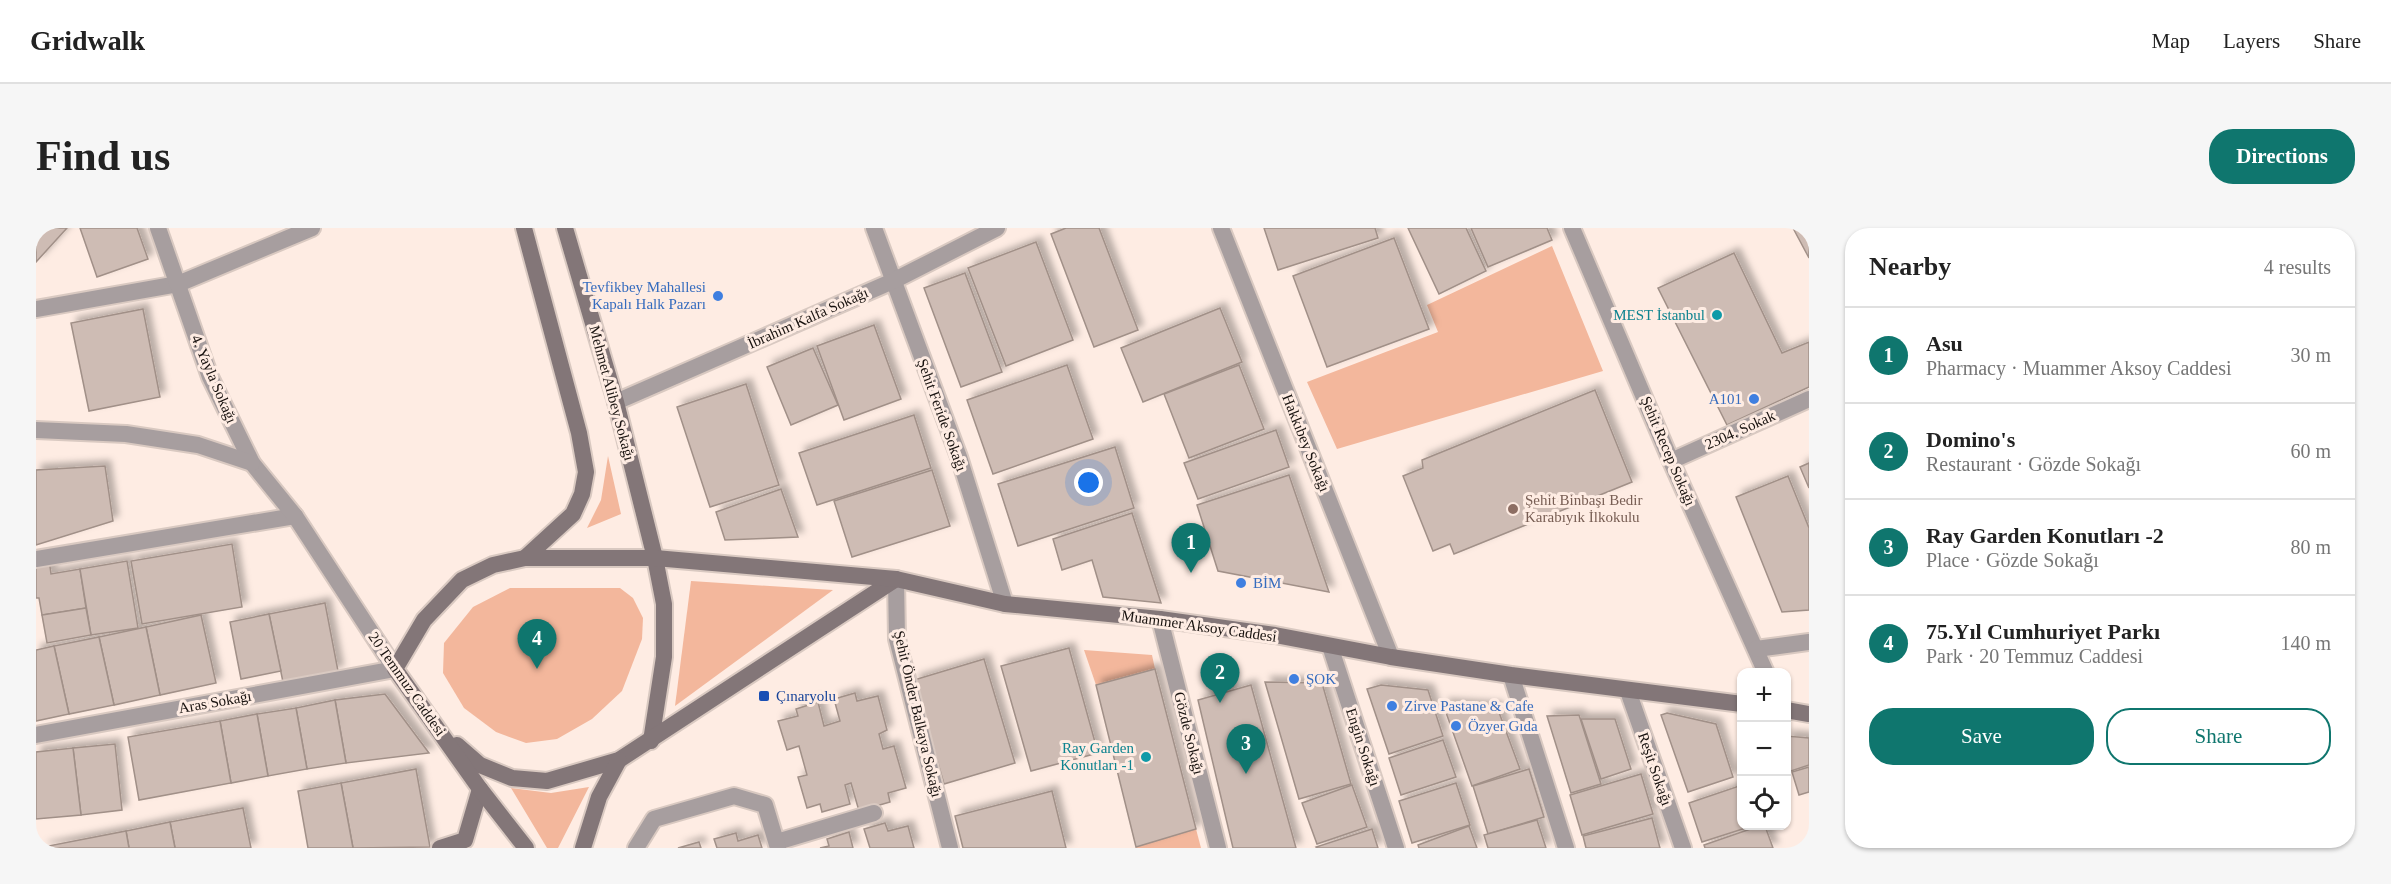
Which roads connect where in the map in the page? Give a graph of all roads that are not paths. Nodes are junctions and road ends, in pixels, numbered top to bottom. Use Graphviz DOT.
graph roads {
  1 [pos="158,228"];
  2 [pos="312,228"];
  3 [pos="524,228"];
  4 [pos="565,228"];
  5 [pos="874,228"];
  6 [pos="997,228"];
  7 [pos="1221,228"];
  8 [pos="1572,228"];
  9 [pos="893,281"];
  10 [pos="178,284"];
  11 [pos="36,309"];
  12 [pos="1809,399"];
  13 [pos="616,402"];
  14 [pos="36,430"];
  15 [pos="1671,461"];
  16 [pos="252,463"];
  17 [pos="295,516"];
  18 [pos="525,558"];
  19 [pos="655,558"];
  20 [pos="36,559"];
  21 [pos="896,579"];
  22 [pos="1005,604"];
  23 [pos="1160,619"];
  24 [pos="1809,642"];
  25 [pos="1330,646"];
  26 [pos="1756,649"];
  27 [pos="1391,657"];
  28 [pos="1764,668"];
  29 [pos="395,669"];
  30 [pos="1511,675"];
  31 [pos="1628,691"];
  32 [pos="1737,703"];
  33 [pos="1791,711"];
  34 [pos="1809,714"];
  35 [pos="441,732"];
  36 [pos="36,735"];
  37 [pos="651,741"];
  38 [pos="619,760"];
  39 [pos="480,789"];
  40 [pos="874,813"];
  41 [pos="777,845"];
  42 [pos="440,848"];
  43 [pos="526,848"];
  44 [pos="583,848"];
  45 [pos="636,848"];
  46 [pos="950,848"];
  47 [pos="1218,848"];
  48 [pos="1396,848"];
  49 [pos="1566,848"];
  50 [pos="1683,848"];
  1 -- 10 [label="street, 4. Yayla Sokağı"];
  2 -- 10 [label="street"];
  3 -- 18 [label="main road"];
  4 -- 13 [label="main road, Mehmet Alibey Sokağı"];
  5 -- 9 [label="street, Şehit Feride Sokağı"];
  6 -- 9 [label="street, İbrahim Kalfa Sokağı"];
  7 -- 27 [label="street, Hakkıbey Sokağı"];
  8 -- 15 [label="street, Şehit Recep Sokağı"];
  9 -- 13 [label="street, İbrahim Kalfa Sokağı"];
  9 -- 22 [label="street, Şehit Feride Sokağı"];
  10 -- 11 [label="street"];
  10 -- 16 [label="street, 4. Yayla Sokağı"];
  12 -- 15 [label="street, 2304. Sokak"];
  13 -- 19 [label="main road, Mehmet Alibey Sokağı"];
  14 -- 16 [label="street"];
  15 -- 26 [label="street, Şehit Recep Sokağı"];
  16 -- 17 [label="street, 4. Yayla Sokağı"];
  17 -- 20 [label="street"];
  17 -- 29 [label="street, 20 Temmuz Caddesi"];
  18 -- 19 [label="main road, Muammer Aksoy Caddesi"];
  18 -- 29 [label="main road, Muammer Aksoy Caddesi"];
  19 -- 21 [label="main road, Muammer Aksoy Caddesi"];
  19 -- 37 [label="main road, Mehmet Alibey Sokağı"];
  21 -- 22 [label="main road, Muammer Aksoy Caddesi"];
  21 -- 37 [label="main road"];
  21 -- 46 [label="street, Şehit Önder Balkaya Sokağı"];
  22 -- 23 [label="main road, Muammer Aksoy Caddesi"];
  23 -- 25 [label="main road, Muammer Aksoy Caddesi"];
  23 -- 47 [label="street, Gözde Sokağı"];
  24 -- 26 [label="street"];
  25 -- 27 [label="main road, Muammer Aksoy Caddesi"];
  25 -- 48 [label="street, Engin Sokağı"];
  26 -- 28 [label="street, Şehit Recep Sokağı"];
  27 -- 30 [label="main road, Muammer Aksoy Caddesi"];
  29 -- 35 [label="main road, 20 Temmuz Caddesi"];
  29 -- 36 [label="street, Aras Sokağı"];
  30 -- 31 [label="main road, Muammer Aksoy Caddesi"];
  30 -- 49 [label="street"];
  31 -- 32 [label="main road, Muammer Aksoy Caddesi"];
  31 -- 50 [label="street, Reşit Sokağı"];
  33 -- 34 [label="main road"];
  35 -- 38 [label="main road"];
  35 -- 39 [label="main road, 20 Temmuz Caddesi"];
  37 -- 38 [label="main road"];
  38 -- 44 [label="main road"];
  39 -- 42 [label="main road"];
  39 -- 43 [label="main road, 20 Temmuz Caddesi"];
  40 -- 41 [label="street"];
  41 -- 45 [label="street"];
}
